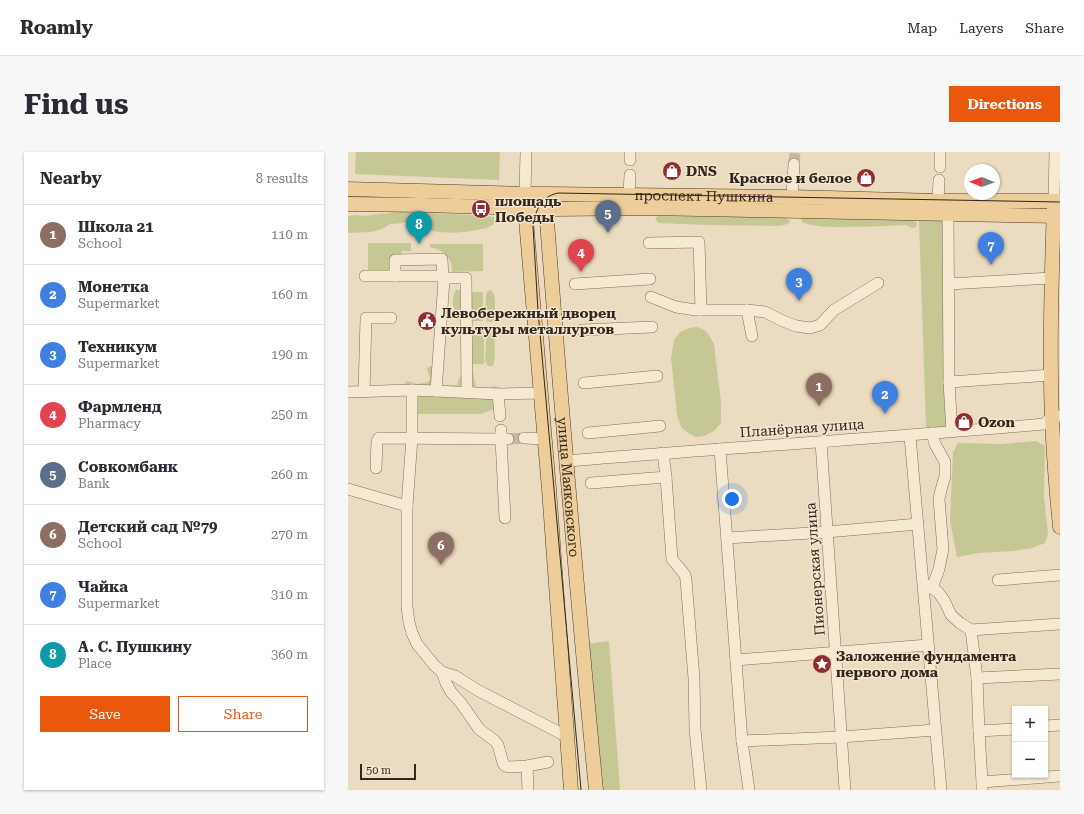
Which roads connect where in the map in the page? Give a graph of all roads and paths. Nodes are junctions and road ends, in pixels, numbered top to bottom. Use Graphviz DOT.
graph roads {
  1 [pos="526,152"];
  2 [pos="940,152"];
  3 [pos="1055,152"];
  4 [pos="794,164"];
  5 [pos="940,167"];
  6 [pos="630,175"];
  7 [pos="939,180"];
  8 [pos="348,189"];
  9 [pos="525,194"];
  10 [pos="629,194"];
  11 [pos="792,197"];
  12 [pos="1057,200"];
  13 [pos="938,201"];
  14 [pos="348,204"];
  15 [pos="525,208"];
  16 [pos="546,209"];
  17 [pos="948,214"];
  18 [pos="1057,216"];
  19 [pos="649,243"];
  20 [pos="413,260"];
  21 [pos="428,260"];
  22 [pos="365,276"];
  23 [pos="395,276"];
  24 [pos="413,276"];
  25 [pos="428,276"];
  26 [pos="443,278"];
  27 [pos="1051,278"];
  28 [pos="650,279"];
  29 [pos="878,283"];
  30 [pos="575,284"];
  31 [pos="949,284"];
  32 [pos="651,297"];
  33 [pos="701,310"];
  34 [pos="747,310"];
  35 [pos="391,318"];
  36 [pos="652,327"];
  37 [pos="582,330"];
  38 [pos="752,336"];
  39 [pos="1051,375"];
  40 [pos="657,376"];
  41 [pos="949,382"];
  42 [pos="584,383"];
  43 [pos="412,390"];
  44 [pos="436,390"];
  45 [pos="348,392"];
  46 [pos="364,392"];
  47 [pos="467,392"];
  48 [pos="541,393"];
  49 [pos="498,394"];
  50 [pos="500,416"];
  51 [pos="1056,417"];
  52 [pos="660,426"];
  53 [pos="952,432"];
  54 [pos="588,433"];
  55 [pos="932,433"];
  56 [pos="910,436"];
  57 [pos="412,438"];
  58 [pos="524,438"];
  59 [pos="545,439"];
  60 [pos="821,442"];
  61 [pos="720,449"];
  62 [pos="663,453"];
  63 [pos="566,461"];
  64 [pos="376,468"];
  65 [pos="666,477"];
  66 [pos="591,483"];
  67 [pos="348,489"];
  68 [pos="407,506"];
  69 [pos="1059,508"];
  70 [pos="505,518"];
  71 [pos="918,524"];
  72 [pos="1060,527"];
  73 [pos="827,532"];
  74 [pos="727,538"];
  75 [pos="1060,574"];
  76 [pos="998,580"];
  77 [pos="928,586"];
  78 [pos="1060,624"];
  79 [pos="971,630"];
  80 [pos="928,645"];
  81 [pos="836,653"];
  82 [pos="736,660"];
  83 [pos="442,672"];
  84 [pos="1060,674"];
  85 [pos="977,678"];
  86 [pos="1060,725"];
  87 [pos="1048,726"];
  88 [pos="1012,728"];
  89 [pos="935,730"];
  90 [pos="979,731"];
  91 [pos="568,737"];
  92 [pos="841,737"];
  93 [pos="742,741"];
  94 [pos="548,762"];
  95 [pos="527,766"];
  96 [pos="1060,776"];
  97 [pos="982,786"];
  98 [pos="528,790"];
  99 [pos="571,790"];
  100 [pos="596,790"];
  101 [pos="701,790"];
  102 [pos="749,790"];
  103 [pos="845,790"];
  104 [pos="941,790"];
  1 -- 9 [label="street, улица Маяковского"];
  2 -- 5 [label="street"];
  3 -- 12 [label="street"];
  4 -- 11 [label="street"];
  6 -- 10 [label="street"];
  7 -- 13 [label="street"];
  8 -- 9 [label="main road, проспект Пушкина"];
  9 -- 10 [label="main road, проспект Пушкина"];
  9 -- 15 [label="main road, улица Маяковского"];
  9 -- 16 [label="main road"];
  10 -- 11 [label="main road, проспект Пушкина"];
  11 -- 13 [label="main road, проспект Пушкина"];
  12 -- 13 [label="main road, проспект Пушкина"];
  12 -- 18 [label="main road"];
  14 -- 15 [label="main road, проспект Пушкина"];
  15 -- 16 [label="main road, проспект Пушкина"];
  15 -- 48 [label="main road, улица Маяковского"];
  16 -- 17 [label="main road, проспект Пушкина"];
  16 -- 63 [label="main road, улица Маяковского"];
  17 -- 18 [label="main road, проспект Пушкина"];
  17 -- 31 [label="street"];
  18 -- 27 [label="main road"];
  19 -- 33 [label="street"];
  20 -- 21 [label="street"];
  20 -- 23 [label="street"];
  20 -- 24 [label="street"];
  21 -- 25 [label="street"];
  21 -- 26 [label="street"];
  22 -- 23 [label="street"];
  23 -- 24 [label="street"];
  24 -- 25 [label="street"];
  25 -- 26 [label="street"];
  26 -- 44 [label="street"];
  26 -- 47 [label="street"];
  27 -- 31 [label="street"];
  27 -- 39 [label="main road"];
  28 -- 30 [label="street"];
  29 -- 34 [label="street"];
  31 -- 41 [label="street"];
  32 -- 33 [label="street"];
  33 -- 34 [label="street"];
  34 -- 38 [label="street"];
  35 -- 46 [label="street"];
  36 -- 37 [label="street"];
  39 -- 41 [label="street"];
  39 -- 51 [label="main road"];
  40 -- 42 [label="street"];
  41 -- 53 [label="street"];
  43 -- 44 [label="street"];
  43 -- 46 [label="street"];
  43 -- 57 [label="street"];
  44 -- 47 [label="street"];
  45 -- 46 [label="street"];
  47 -- 49 [label="street"];
  48 -- 49 [label="street"];
  48 -- 59 [label="main road, улица Маяковского"];
  49 -- 50 [label="street"];
  51 -- 53 [label="street, Планёрная улица"];
  51 -- 69 [label="main road"];
  52 -- 54 [label="street"];
  53 -- 55 [label="street, Планёрная улица"];
  55 -- 56 [label="street, Планёрная улица"];
  55 -- 77 [label="street"];
  56 -- 60 [label="street, Планёрная улица"];
  56 -- 71 [label="street"];
  57 -- 64 [label="street"];
  57 -- 68 [label="street"];
  57 -- 70 [label="street"];
  58 -- 59 [label="street"];
  59 -- 91 [label="main road, улица Маяковского"];
  60 -- 61 [label="street, Планёрная улица"];
  60 -- 73 [label="street, Пионерская улица"];
  61 -- 62 [label="street, Планёрная улица"];
  61 -- 74 [label="street"];
  62 -- 63 [label="street, Планёрная улица"];
  62 -- 65 [label="street"];
  63 -- 100 [label="main road, улица Маяковского"];
  65 -- 66 [label="street"];
  65 -- 101 [label="street"];
  67 -- 68 [label="street"];
  68 -- 83 [label="street"];
  69 -- 72 [label="main road"];
  71 -- 73 [label="street"];
  71 -- 77 [label="street"];
  73 -- 74 [label="street"];
  73 -- 81 [label="street, Пионерская улица"];
  74 -- 82 [label="street"];
  75 -- 76 [label="street"];
  77 -- 79 [label="street"];
  77 -- 80 [label="street"];
  78 -- 79 [label="street"];
  79 -- 85 [label="street"];
  80 -- 81 [label="street"];
  80 -- 89 [label="street"];
  81 -- 82 [label="street"];
  81 -- 92 [label="street, Пионерская улица"];
  82 -- 93 [label="street"];
  83 -- 91 [label="street"];
  83 -- 95 [label="street"];
  84 -- 85 [label="street"];
  85 -- 90 [label="street"];
  86 -- 87 [label="street"];
  88 -- 90 [label="street"];
  89 -- 92 [label="street"];
  89 -- 104 [label="street"];
  90 -- 97 [label="street"];
  91 -- 99 [label="main road, улица Маяковского"];
  92 -- 93 [label="street"];
  92 -- 103 [label="street, Пионерская улица"];
  93 -- 102 [label="street"];
  94 -- 95 [label="street"];
  95 -- 98 [label="street"];
  96 -- 97 [label="street"];
}
